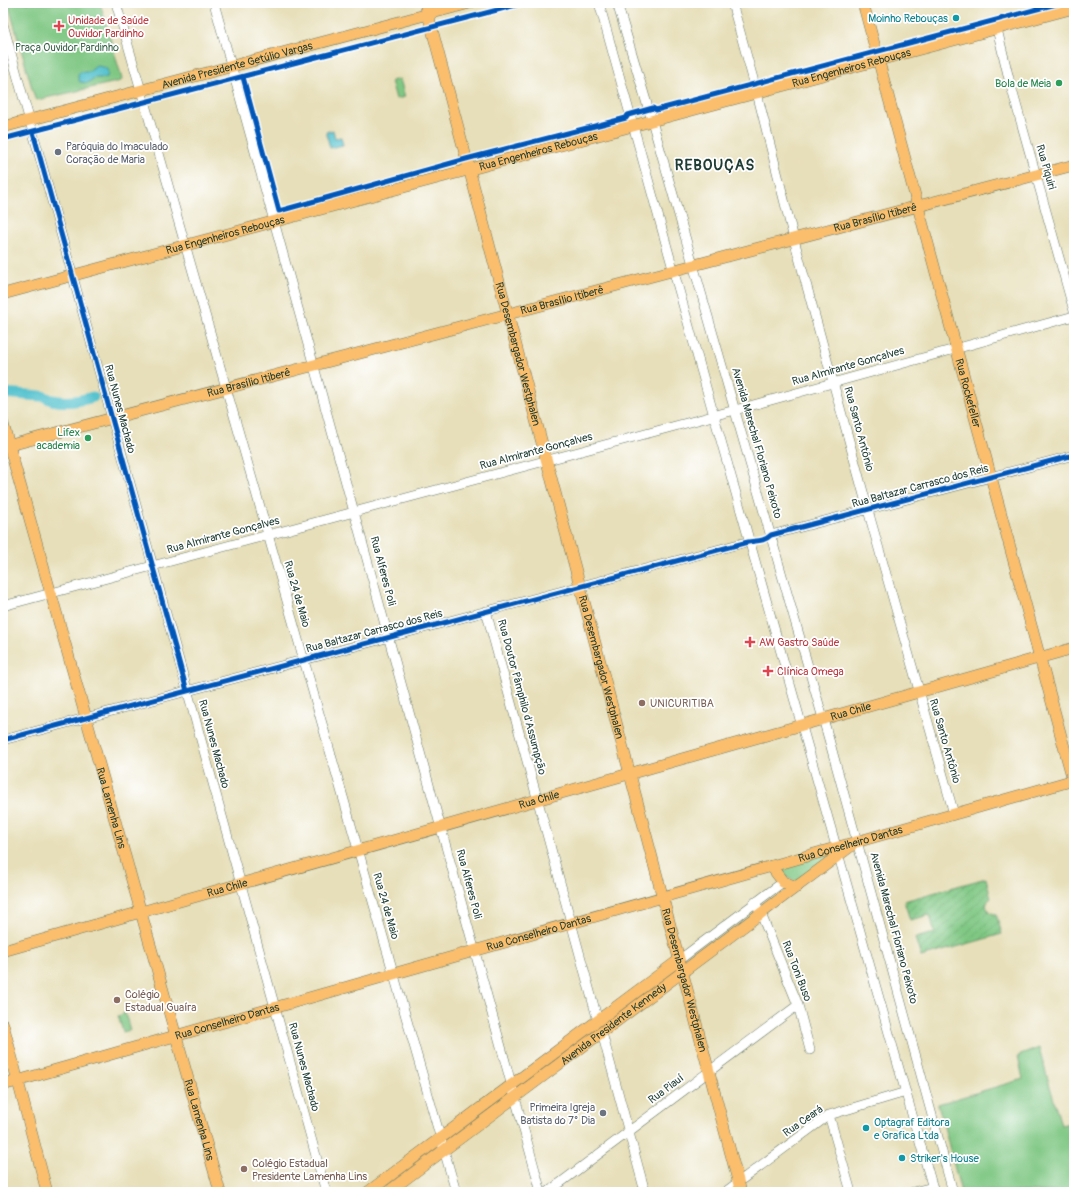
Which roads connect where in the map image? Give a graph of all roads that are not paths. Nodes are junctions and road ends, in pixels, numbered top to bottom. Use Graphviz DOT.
graph roads {
  1 [pos="116,3"];
  2 [pos="214,3"];
  3 [pos="425,3"];
  4 [pos="470,3"];
  5 [pos="599,3"];
  6 [pos="616,3"];
  7 [pos="732,3"];
  8 [pos="864,3"];
  9 [pos="1074,8"];
  10 [pos="428,14"];
  11 [pos="3,24"];
  12 [pos="997,29"];
  13 [pos="879,60"];
  14 [pos="231,66"];
  15 [pos="141,90"];
  16 [pos="757,93"];
  17 [pos="30,120"];
  18 [pos="652,121"];
  19 [pos="634,126"];
  20 [pos="3,127"];
  21 [pos="1074,164"];
  22 [pos="469,170"];
  23 [pos="1036,175"];
  24 [pos="918,206"];
  25 [pos="274,222"];
  26 [pos="794,239"];
  27 [pos="185,245"];
  28 [pos="692,265"];
  29 [pos="674,270"];
  30 [pos="72,275"];
  31 [pos="3,294"];
  32 [pos="1074,311"];
  33 [pos="508,314"];
  34 [pos="1074,316"];
  35 [pos="957,349"];
  36 [pos="314,365"];
  37 [pos="834,383"];
  38 [pos="226,389"];
  39 [pos="735,410"];
  40 [pos="714,416"];
  41 [pos="112,419"];
  42 [pos="3,424"];
  43 [pos="6,447"];
  44 [pos="1074,455"];
  45 [pos="547,460"];
  46 [pos="991,477"];
  47 [pos="868,510"];
  48 [pos="354,512"];
  49 [pos="268,535"];
  50 [pos="771,536"];
  51 [pos="750,541"];
  52 [pos="153,566"];
  53 [pos="580,586"];
  54 [pos="51,593"];
  55 [pos="3,606"];
  56 [pos="486,611"];
  57 [pos="388,637"];
  58 [pos="1074,648"];
  59 [pos="1040,658"];
  60 [pos="303,660"];
  61 [pos="187,691"];
  62 [pos="919,692"];
  63 [pos="86,718"];
  64 [pos="824,719"];
  65 [pos="802,725"];
  66 [pos="3,740"];
  67 [pos="630,773"];
  68 [pos="1074,781"];
  69 [pos="538,800"];
  70 [pos="954,814"];
  71 [pos="441,827"];
  72 [pos="858,841"];
  73 [pos="358,851"];
  74 [pos="838,851"];
  75 [pos="771,866"];
  76 [pos="783,882"];
  77 [pos="240,884"];
  78 [pos="797,887"];
  79 [pos="662,897"];
  80 [pos="755,902"];
  81 [pos="141,912"];
  82 [pos="761,914"];
  83 [pos="571,923"];
  84 [pos="474,950"];
  85 [pos="3,951"];
  86 [pos="679,960"];
  87 [pos="682,972"];
  88 [pos="393,974"];
  89 [pos="623,1001"];
  90 [pos="798,1005"];
  91 [pos="275,1007"];
  92 [pos="631,1011"];
  93 [pos="598,1021"];
  94 [pos="3,1024"];
  95 [pos="602,1033"];
  96 [pos="176,1036"];
  97 [pos="810,1050"];
  98 [pos="548,1058"];
  99 [pos="555,1068"];
  100 [pos="709,1071"];
  101 [pos="18,1081"];
  102 [pos="3,1085"];
  103 [pos="512,1085"];
  104 [pos="906,1092"];
  105 [pos="515,1098"];
  106 [pos="829,1115"];
  107 [pos="629,1132"];
  108 [pos="440,1138"];
  109 [pos="444,1150"];
  110 [pos="406,1164"];
  111 [pos="408,1177"];
  112 [pos="740,1187"];
  113 [pos="934,1189"];
  114 [pos="47,1192"];
  115 [pos="220,1192"];
  116 [pos="326,1192"];
  117 [pos="368,1192"];
  118 [pos="388,1192"];
  119 [pos="456,1192"];
  120 [pos="541,1192"];
  121 [pos="548,1192"];
  122 [pos="645,1192"];
  123 [pos="725,1192"];
  124 [pos="851,1192"];
  125 [pos="913,1192"];
  126 [pos="953,1192"];
  1 -- 15 [label="street, Rua 24 de Maio"];
  2 -- 14 [label="street, Rua Alferes Poli"];
  3 -- 10 [label="main road, Rua Desembargador Westphalen"];
  4 -- 10 [label="main road, Avenida Presidente Getúlio Vargas"];
  5 -- 19 [label="street"];
  6 -- 18 [label="street, Avenida Marechal Floriano Peixoto"];
  7 -- 16 [label="street, Rua Santo Antônio"];
  8 -- 13 [label="main road, Rua Rockefeller"];
  9 -- 12 [label="main road, Rua Engenheiros Rebouças"];
  10 -- 14 [label="main road, Avenida Presidente Getúlio Vargas"];
  10 -- 22 [label="main road, Rua Desembargador Westphalen"];
  11 -- 17 [label="street, Rua Nunes Machado"];
  12 -- 13 [label="main road, Rua Engenheiros Rebouças"];
  12 -- 23 [label="street, Rua Piquiri"];
  13 -- 16 [label="main road, Rua Engenheiros Rebouças"];
  13 -- 24 [label="main road, Rua Rockefeller"];
  14 -- 15 [label="main road, Avenida Presidente Getúlio Vargas"];
  14 -- 25 [label="street, Rua Alferes Poli"];
  15 -- 17 [label="main road, Avenida Presidente Getúlio Vargas"];
  15 -- 27 [label="street, Rua 24 de Maio"];
  16 -- 18 [label="main road, Rua Engenheiros Rebouças"];
  16 -- 26 [label="street, Rua Santo Antônio"];
  17 -- 20 [label="main road, Avenida Presidente Getúlio Vargas"];
  17 -- 30 [label="street, Rua Nunes Machado"];
  18 -- 19 [label="main road, Rua Engenheiros Rebouças"];
  18 -- 28 [label="street, Avenida Marechal Floriano Peixoto"];
  19 -- 22 [label="main road, Rua Engenheiros Rebouças"];
  19 -- 29 [label="street"];
  21 -- 23 [label="main road, Rua Brasílio Itiberê"];
  22 -- 25 [label="main road, Rua Engenheiros Rebouças"];
  22 -- 33 [label="main road, Rua Desembargador Westphalen"];
  23 -- 24 [label="main road, Rua Brasílio Itiberê"];
  23 -- 32 [label="street, Rua Piquiri"];
  24 -- 26 [label="main road, Rua Brasílio Itiberê"];
  24 -- 35 [label="main road, Rua Rockefeller"];
  25 -- 27 [label="main road, Rua Engenheiros Rebouças"];
  25 -- 36 [label="street, Rua Alferes Poli"];
  26 -- 28 [label="main road, Rua Brasílio Itiberê"];
  26 -- 37 [label="street, Rua Santo Antônio"];
  27 -- 30 [label="main road, Rua Engenheiros Rebouças"];
  27 -- 38 [label="street, Rua 24 de Maio"];
  28 -- 29 [label="main road, Rua Brasílio Itiberê"];
  28 -- 39 [label="street, Avenida Marechal Floriano Peixoto"];
  29 -- 33 [label="main road, Rua Brasílio Itiberê"];
  29 -- 40 [label="street"];
  30 -- 31 [label="main road, Rua Engenheiros Rebouças"];
  30 -- 41 [label="street, Rua Nunes Machado"];
  33 -- 36 [label="main road, Rua Brasílio Itiberê"];
  33 -- 45 [label="main road, Rua Desembargador Westphalen"];
  34 -- 35 [label="street, Rua Almirante Gonçalves"];
  35 -- 37 [label="street, Rua Almirante Gonçalves"];
  35 -- 46 [label="main road, Rua Rockefeller"];
  36 -- 38 [label="main road, Rua Brasílio Itiberê"];
  36 -- 48 [label="street, Rua Alferes Poli"];
  37 -- 39 [label="street, Rua Almirante Gonçalves"];
  37 -- 47 [label="street, Rua Santo Antônio"];
  38 -- 41 [label="main road, Rua Brasílio Itiberê"];
  38 -- 49 [label="street, Rua 24 de Maio"];
  39 -- 40 [label="street, Rua Almirante Gonçalves"];
  39 -- 50 [label="street, Avenida Marechal Floriano Peixoto"];
  40 -- 45 [label="street, Rua Almirante Gonçalves"];
  40 -- 51 [label="street"];
  41 -- 43 [label="main road, Rua Brasílio Itiberê"];
  41 -- 52 [label="street, Rua Nunes Machado"];
  42 -- 43 [label="main road, Rua Lamenha Lins"];
  43 -- 54 [label="main road, Rua Lamenha Lins"];
  44 -- 46 [label="street, Rua Baltazar Carrasco dos Reis"];
  45 -- 48 [label="street, Rua Almirante Gonçalves"];
  45 -- 53 [label="main road, Rua Desembargador Westphalen"];
  46 -- 47 [label="street, Rua Baltazar Carrasco dos Reis"];
  46 -- 59 [label="main road, Rua Rockefeller"];
  47 -- 50 [label="street, Rua Baltazar Carrasco dos Reis"];
  47 -- 62 [label="street, Rua Santo Antônio"];
  48 -- 49 [label="street, Rua Almirante Gonçalves"];
  48 -- 57 [label="street, Rua Alferes Poli"];
  49 -- 52 [label="street, Rua Almirante Gonçalves"];
  49 -- 60 [label="street, Rua 24 de Maio"];
  50 -- 64 [label="street, Avenida Marechal Floriano Peixoto"];
  51 -- 53 [label="street, Rua Baltazar Carrasco dos Reis"];
  51 -- 65 [label="street"];
  52 -- 54 [label="street, Rua Almirante Gonçalves"];
  52 -- 61 [label="street, Rua Nunes Machado"];
  53 -- 56 [label="street, Rua Baltazar Carrasco dos Reis"];
  53 -- 67 [label="main road, Rua Desembargador Westphalen"];
  54 -- 55 [label="street, Rua Almirante Gonçalves"];
  54 -- 63 [label="main road, Rua Lamenha Lins"];
  56 -- 57 [label="street, Rua Baltazar Carrasco dos Reis"];
  56 -- 69 [label="street, Rua Doutor Pâmphilo d'Assumpção"];
  57 -- 60 [label="street, Rua Baltazar Carrasco dos Reis"];
  57 -- 71 [label="street, Rua Alferes Poli"];
  58 -- 59 [label="main road, Rua Chile"];
  59 -- 62 [label="main road, Rua Chile"];
  59 -- 68 [label="main road, Rua Rockefeller"];
  60 -- 61 [label="street, Rua Baltazar Carrasco dos Reis"];
  60 -- 73 [label="street, Rua 24 de Maio"];
  61 -- 63 [label="street, Rua Baltazar Carrasco dos Reis"];
  61 -- 77 [label="street, Rua Nunes Machado"];
  62 -- 64 [label="main road, Rua Chile"];
  62 -- 70 [label="street, Rua Santo Antônio"];
  63 -- 66 [label="street, Rua Baltazar Carrasco dos Reis"];
  63 -- 81 [label="main road, Rua Lamenha Lins"];
  64 -- 65 [label="main road, Rua Chile"];
  64 -- 72 [label="street, Avenida Marechal Floriano Peixoto"];
  65 -- 67 [label="main road, Rua Chile"];
  65 -- 74 [label="street"];
  67 -- 69 [label="main road, Rua Chile"];
  67 -- 79 [label="main road, Rua Desembargador Westphalen"];
  68 -- 70 [label="main road, Rua Conselheiro Dantas"];
  69 -- 71 [label="main road, Rua Chile"];
  69 -- 83 [label="street, Rua Doutor Pâmphilo d'Assumpção"];
  70 -- 72 [label="main road, Rua Conselheiro Dantas"];
  71 -- 73 [label="main road, Rua Chile"];
  71 -- 84 [label="street, Rua Alferes Poli"];
  72 -- 74 [label="main road, Rua Conselheiro Dantas"];
  72 -- 126 [label="street, Avenida Marechal Floriano Peixoto"];
  73 -- 77 [label="main road, Rua Chile"];
  73 -- 88 [label="street, Rua 24 de Maio"];
  74 -- 75 [label="main road, Rua Conselheiro Dantas"];
  74 -- 78 [label="main road, Avenida Presidente Kennedy"];
  74 -- 104 [label="street"];
  75 -- 76 [label="main road"];
  75 -- 79 [label="main road, Rua Conselheiro Dantas"];
  76 -- 78 [label="main road"];
  76 -- 80 [label="street, Avenida Presidente Kennedy"];
  77 -- 81 [label="main road, Rua Chile"];
  77 -- 91 [label="street, Rua Nunes Machado"];
  78 -- 82 [label="main road, Avenida Presidente Kennedy"];
  79 -- 83 [label="main road, Rua Conselheiro Dantas"];
  79 -- 86 [label="main road, Rua Desembargador Westphalen"];
  80 -- 82 [label="street, Rua Toni Buso"];
  80 -- 86 [label="street, Avenida Presidente Kennedy"];
  81 -- 85 [label="main road, Rua Chile"];
  81 -- 96 [label="main road, Rua Lamenha Lins"];
  82 -- 87 [label="main road, Avenida Presidente Kennedy"];
  82 -- 90 [label="street, Rua Toni Buso"];
  83 -- 84 [label="main road, Rua Conselheiro Dantas"];
  83 -- 93 [label="street, Rua Doutor Pâmphilo d'Assumpção"];
  84 -- 88 [label="main road, Rua Conselheiro Dantas"];
  84 -- 103 [label="street, Rua Alferes Poli"];
  86 -- 87 [label="main road, Rua Desembargador Westphalen"];
  86 -- 89 [label="main road, Avenida Presidente Kennedy"];
  87 -- 92 [label="main road, Avenida Presidente Kennedy"];
  87 -- 100 [label="main road, Rua Desembargador Westphalen"];
  88 -- 91 [label="main road, Rua Conselheiro Dantas"];
  88 -- 108 [label="street, Rua 24 de Maio"];
  89 -- 92 [label="main road"];
  89 -- 93 [label="main road, Avenida Presidente Kennedy"];
  90 -- 97 [label="street, Rua Toni Buso"];
  90 -- 100 [label="street, Rua Piauí"];
  91 -- 96 [label="main road, Rua Conselheiro Dantas"];
  91 -- 116 [label="street, Rua Nunes Machado"];
  92 -- 95 [label="main road, Avenida Presidente Kennedy"];
  93 -- 98 [label="main road, Avenida Presidente Kennedy"];
  94 -- 101 [label="main road"];
  95 -- 99 [label="main road, Avenida Presidente Kennedy"];
  95 -- 107 [label="street"];
  96 -- 101 [label="main road, Rua Conselheiro Dantas"];
  96 -- 115 [label="main road, Rua Lamenha Lins"];
  98 -- 99 [label="main road"];
  98 -- 103 [label="main road, Avenida Presidente Kennedy"];
  99 -- 105 [label="main road, Avenida Presidente Kennedy"];
  100 -- 107 [label="street, Rua Piauí"];
  100 -- 112 [label="main road, Rua Desembargador Westphalen"];
  101 -- 102 [label="main road, Rua Conselheiro Dantas"];
  101 -- 114 [label="main road"];
  103 -- 105 [label="street, Rua Alferes Poli"];
  103 -- 108 [label="main road, Avenida Presidente Kennedy"];
  104 -- 106 [label="street, Rua Ceará"];
  104 -- 113 [label="street"];
  105 -- 109 [label="main road, Avenida Presidente Kennedy"];
  105 -- 120 [label="street, Rua Alferes Poli"];
  106 -- 112 [label="street, Rua Ceará"];
  106 -- 124 [label="street"];
  107 -- 121 [label="street, Rua Piauí"];
  107 -- 122 [label="street"];
  108 -- 109 [label="street, Rua 24 de Maio"];
  108 -- 110 [label="main road, Avenida Presidente Kennedy"];
  109 -- 111 [label="main road, Avenida Presidente Kennedy"];
  109 -- 119 [label="street, Rua 24 de Maio"];
  110 -- 111 [label="main road"];
  110 -- 117 [label="main road, Avenida Presidente Kennedy"];
  111 -- 118 [label="main road, Avenida Presidente Kennedy"];
  112 -- 123 [label="street, Rua Ceará"];
  113 -- 125 [label="street"];
}
